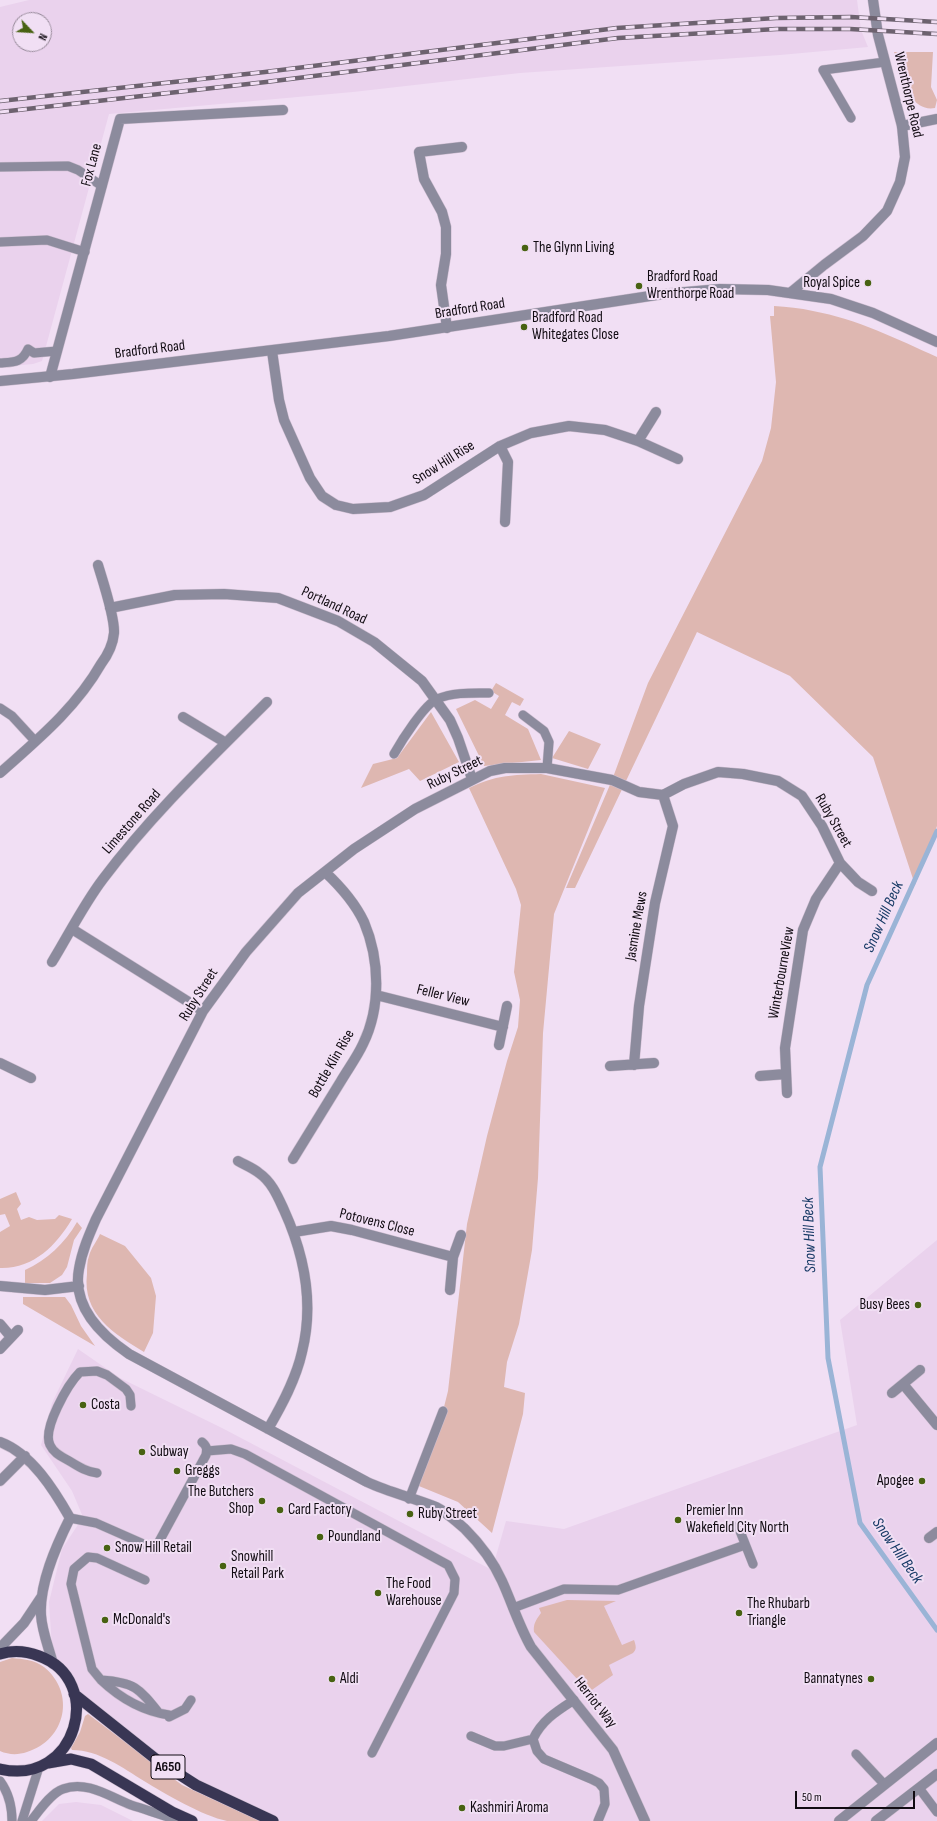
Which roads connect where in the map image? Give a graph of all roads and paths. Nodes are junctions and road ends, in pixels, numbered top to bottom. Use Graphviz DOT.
graph roads {
  1 [pos="873,0"];
  2 [pos="886,62"];
  3 [pos="283,110"];
  4 [pos="851,118"];
  5 [pos="937,119"];
  6 [pos="902,126"];
  7 [pos="462,147"];
  8 [pos="0,167"];
  9 [pos="102,186"];
  10 [pos="0,242"];
  11 [pos="85,252"];
  12 [pos="790,293"];
  13 [pos="447,328"];
  14 [pos="937,342"];
  15 [pos="57,351"];
  16 [pos="272,351"];
  17 [pos="0,362"];
  18 [pos="50,377"];
  19 [pos="0,381"];
  20 [pos="656,412"];
  21 [pos="638,440"];
  22 [pos="500,446"];
  23 [pos="678,459"];
  24 [pos="505,522"];
  25 [pos="98,565"];
  26 [pos="110,608"];
  27 [pos="489,693"];
  28 [pos="436,699"];
  29 [pos="267,702"];
  30 [pos="0,708"];
  31 [pos="523,715"];
  32 [pos="183,717"];
  33 [pos="35,741"];
  34 [pos="226,743"];
  35 [pos="394,754"];
  36 [pos="547,768"];
  37 [pos="0,773"];
  38 [pos="472,779"];
  39 [pos="663,795"];
  40 [pos="840,863"];
  41 [pos="325,872"];
  42 [pos="872,891"];
  43 [pos="72,928"];
  44 [pos="52,962"];
  45 [pos="376,994"];
  46 [pos="507,1006"];
  47 [pos="203,1012"];
  48 [pos="503,1027"];
  49 [pos="499,1045"];
  50 [pos="0,1063"];
  51 [pos="654,1063"];
  52 [pos="634,1065"];
  53 [pos="610,1066"];
  54 [pos="786,1074"];
  55 [pos="760,1076"];
  56 [pos="31,1078"];
  57 [pos="787,1093"];
  58 [pos="293,1159"];
  59 [pos="238,1161"];
  60 [pos="294,1232"];
  61 [pos="461,1235"];
  62 [pos="453,1257"];
  63 [pos="0,1286"];
  64 [pos="79,1286"];
  65 [pos="450,1290"];
  66 [pos="0,1324"];
  67 [pos="0,1349"];
  68 [pos="920,1370"];
  69 [pos="903,1384"];
  70 [pos="892,1393"];
  71 [pos="131,1406"];
  72 [pos="443,1411"];
  73 [pos="937,1426"];
  74 [pos="268,1429"];
  75 [pos="0,1442"];
  76 [pos="202,1442"];
  77 [pos="207,1451"];
  78 [pos="25,1456"];
  79 [pos="97,1473"];
  80 [pos="0,1481"];
  81 [pos="409,1499"];
  82 [pos="70,1518"];
  83 [pos="738,1526"];
  84 [pos="745,1545"];
  85 [pos="486,1553"];
  86 [pos="753,1564"];
  87 [pos="145,1580"];
  88 [pos="42,1596"];
  89 [pos="513,1608"];
  90 [pos="0,1648"];
  91 [pos="0,1654"];
  92 [pos="53,1664"];
  93 [pos="101,1680"];
  94 [pos="74,1694"];
  95 [pos="191,1700"];
  96 [pos="574,1700"];
  97 [pos="159,1713"];
  98 [pos="471,1736"];
  99 [pos="533,1739"];
  100 [pos="937,1743"];
  101 [pos="372,1753"];
  102 [pos="856,1754"];
  103 [pos="43,1765"];
  104 [pos="0,1769"];
  105 [pos="937,1774"];
  106 [pos="0,1781"];
  107 [pos="884,1784"];
  108 [pos="918,1788"];
  109 [pos="937,1812"];
  110 [pos="12,1821"];
  111 [pos="22,1821"];
  112 [pos="31,1821"];
  113 [pos="181,1821"];
  114 [pos="192,1821"];
  115 [pos="273,1821"];
  116 [pos="598,1821"];
  117 [pos="646,1821"];
  118 [pos="839,1821"];
  119 [pos="876,1821"];
  1 -- 2 [label="street, Wrenthorpe Road"];
  2 -- 4 [label="lane"];
  2 -- 6 [label="street, Wrenthorpe Road"];
  3 -- 9 [label="street, Fox Lane"];
  5 -- 6 [label="street"];
  6 -- 12 [label="street, Wrenthorpe Road"];
  7 -- 13 [label="street"];
  8 -- 9 [label="lane"];
  9 -- 11 [label="street, Fox Lane"];
  10 -- 11 [label="lane"];
  11 -- 15 [label="street, Fox Lane"];
  12 -- 13 [label="street, Bradford Road"];
  12 -- 14 [label="street, Bradford Road"];
  13 -- 16 [label="street, Bradford Road"];
  15 -- 17 [label="lane"];
  15 -- 18 [label="street, Fox Lane"];
  16 -- 18 [label="street, Bradford Road"];
  16 -- 22 [label="street, Snow Hill Rise"];
  18 -- 19 [label="street, Bradford Road"];
  20 -- 21 [label="street"];
  21 -- 22 [label="street, Snow Hill Rise"];
  21 -- 23 [label="street, Snow Hill Rise"];
  22 -- 24 [label="street"];
  25 -- 26 [label="street"];
  26 -- 28 [label="street, Portland Road"];
  26 -- 33 [label="street"];
  27 -- 28 [label="lane"];
  28 -- 35 [label="lane"];
  28 -- 38 [label="street, Portland Road"];
  29 -- 34 [label="street, Limestone Road"];
  30 -- 33 [label="lane"];
  31 -- 36 [label="lane"];
  32 -- 34 [label="street"];
  33 -- 37 [label="street"];
  34 -- 43 [label="street, Limestone Road"];
  36 -- 38 [label="street, Ruby Street"];
  36 -- 39 [label="street, Ruby Street"];
  38 -- 41 [label="street, Ruby Street"];
  39 -- 40 [label="street, Ruby Street"];
  39 -- 52 [label="street, Jasmine Mews"];
  40 -- 42 [label="street, Ruby Street"];
  40 -- 54 [label="street, WinterbourneView"];
  41 -- 45 [label="street, Bottle Klin Rise"];
  41 -- 47 [label="street, Ruby Street"];
  43 -- 44 [label="street, Limestone Road"];
  43 -- 47 [label="street"];
  45 -- 48 [label="street, Feller View"];
  45 -- 58 [label="street, Bottle Klin Rise"];
  46 -- 48 [label="street"];
  47 -- 64 [label="street, Ruby Street"];
  48 -- 49 [label="street"];
  50 -- 56 [label="street"];
  51 -- 52 [label="street"];
  52 -- 53 [label="street"];
  54 -- 55 [label="street"];
  54 -- 57 [label="street, WinterbourneView"];
  59 -- 60 [label="street"];
  60 -- 62 [label="street, Potovens Close"];
  60 -- 74 [label="street"];
  61 -- 62 [label="street"];
  62 -- 65 [label="street"];
  63 -- 64 [label="street"];
  64 -- 74 [label="street, Ruby Street"];
  66 -- 67 [label="street"];
  68 -- 69 [label="street"];
  69 -- 70 [label="street"];
  69 -- 73 [label="street"];
  71 -- 79 [label="lane"];
  72 -- 81 [label="lane"];
  74 -- 81 [label="street, Ruby Street"];
  75 -- 78 [label="street"];
  76 -- 77 [label="lane"];
  77 -- 82 [label="lane"];
  77 -- 101 [label="lane"];
  78 -- 80 [label="street"];
  78 -- 82 [label="street"];
  81 -- 85 [label="street, Ruby Street"];
  82 -- 88 [label="street"];
  83 -- 84 [label="lane"];
  84 -- 86 [label="lane"];
  84 -- 89 [label="lane"];
  85 -- 89 [label="street, Herriot Way"];
  87 -- 93 [label="lane"];
  88 -- 90 [label="street"];
  88 -- 92 [label="street"];
  89 -- 96 [label="street, Herriot Way"];
  91 -- 92 [label="highway"];
  92 -- 94 [label="highway"];
  93 -- 97 [label="lane"];
  93 -- 97 [label="lane"];
  94 -- 103 [label="highway"];
  94 -- 115 [label="highway, A650"];
  95 -- 97 [label="lane"];
  96 -- 99 [label="lane"];
  96 -- 117 [label="street, Herriot Way"];
  98 -- 99 [label="lane"];
  99 -- 116 [label="lane"];
  100 -- 107 [label="street"];
  102 -- 107 [label="lane"];
  103 -- 104 [label="highway"];
  103 -- 111 [label="lane"];
  103 -- 114 [label="highway, A650"];
  105 -- 108 [label="street"];
  106 -- 110 [label="lane"];
  107 -- 118 [label="street"];
  108 -- 109 [label="lane"];
  108 -- 119 [label="street"];
  112 -- 113 [label="lane"];
}
